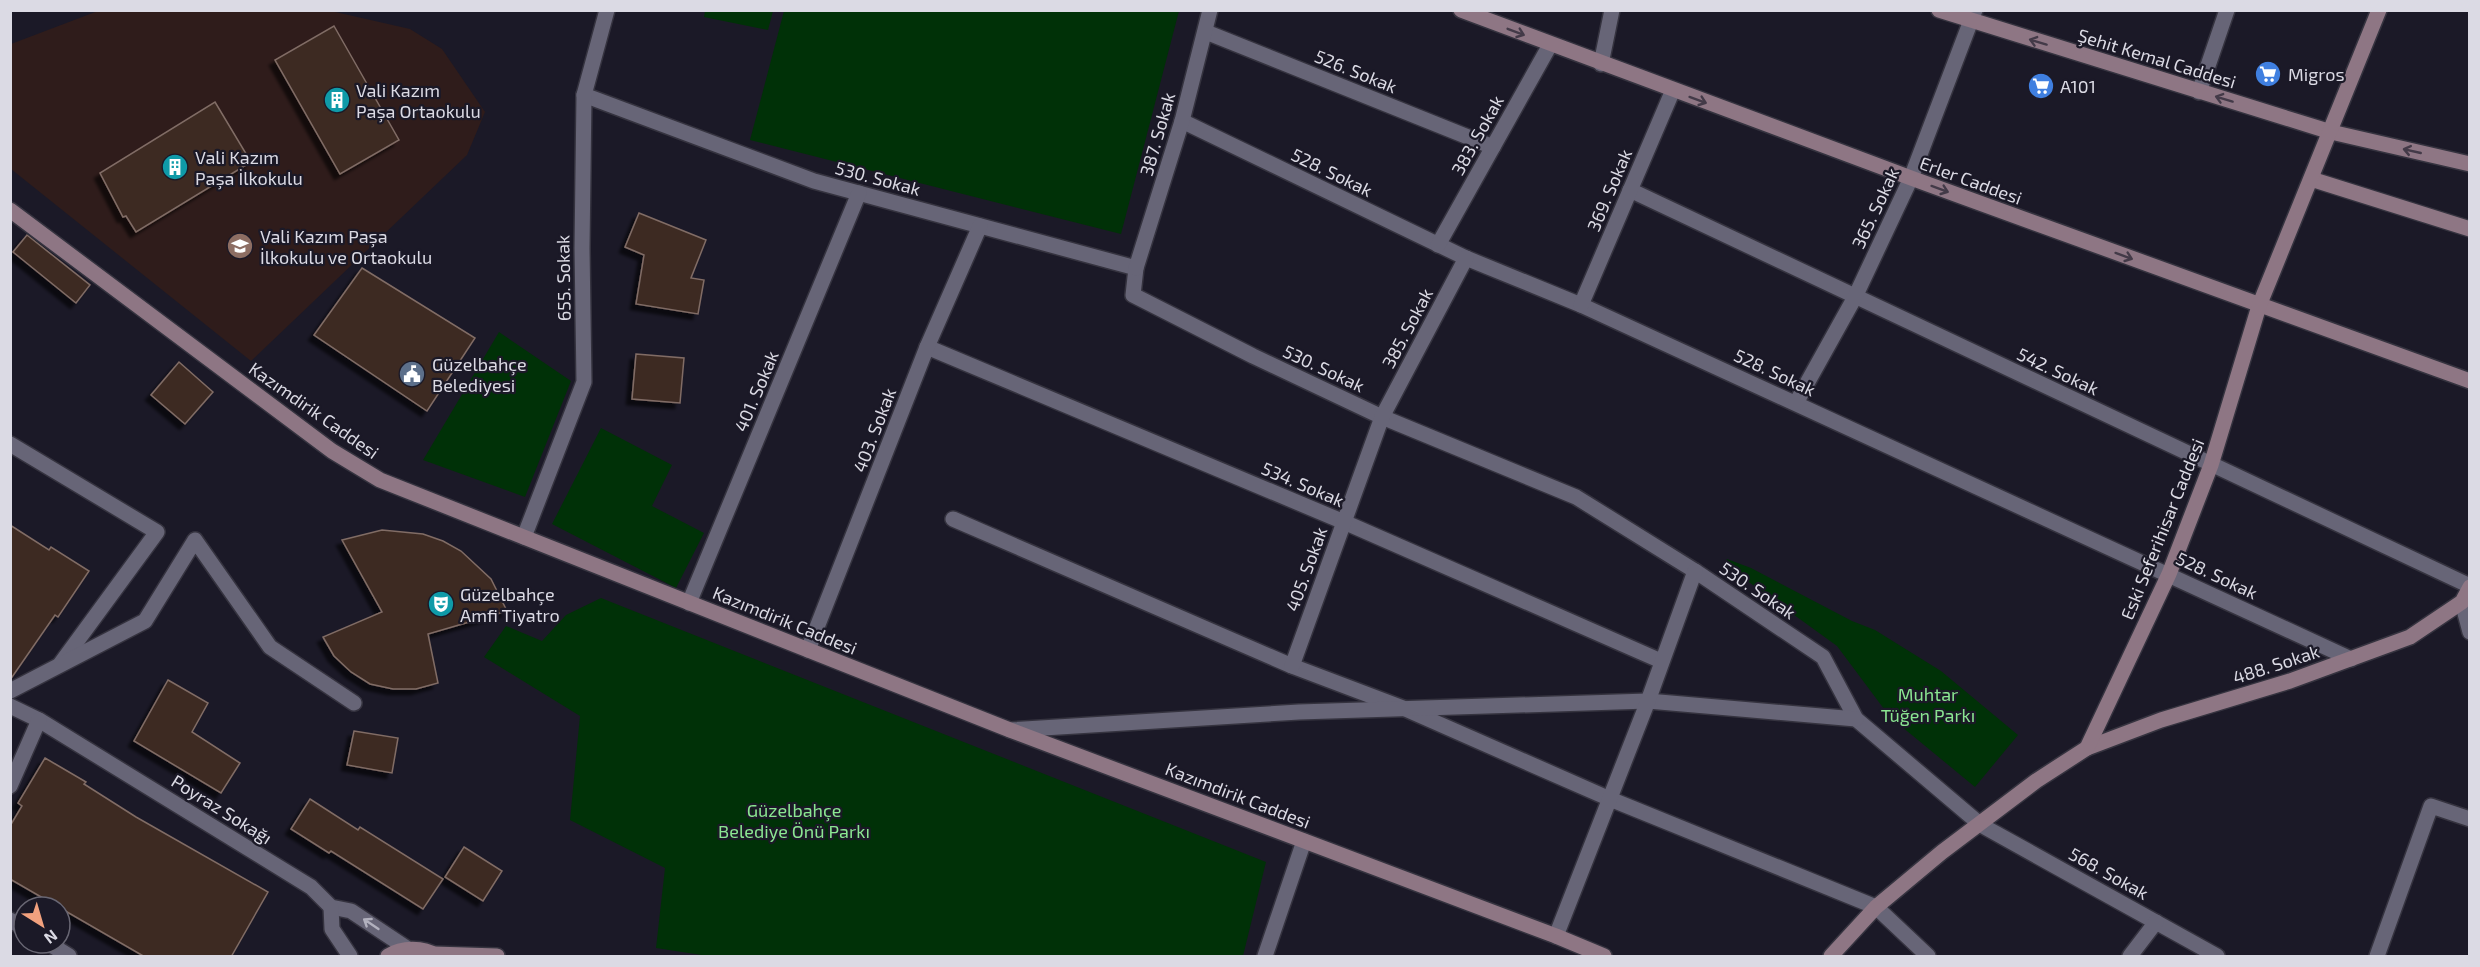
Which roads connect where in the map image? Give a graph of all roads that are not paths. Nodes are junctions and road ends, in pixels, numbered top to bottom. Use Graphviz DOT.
graph roads {
  1 [pos="607,10"];
  2 [pos="1210,10"];
  3 [pos="1461,10"];
  4 [pos="1612,10"];
  5 [pos="1939,10"];
  6 [pos="2227,10"];
  7 [pos="2379,10"];
  8 [pos="1973,16"];
  9 [pos="1206,32"];
  10 [pos="1550,45"];
  11 [pos="1601,64"];
  12 [pos="1673,90"];
  13 [pos="2199,92"];
  14 [pos="584,95"];
  15 [pos="1182,122"];
  16 [pos="2331,132"];
  17 [pos="1493,147"];
  18 [pos="2469,164"];
  19 [pos="1911,178"];
  20 [pos="2311,179"];
  21 [pos="1630,190"];
  22 [pos="860,193"];
  23 [pos="10,210"];
  24 [pos="980,226"];
  25 [pos="2469,229"];
  26 [pos="1438,245"];
  27 [pos="1467,258"];
  28 [pos="1136,268"];
  29 [pos="1855,297"];
  30 [pos="1581,305"];
  31 [pos="2259,306"];
  32 [pos="927,347"];
  33 [pos="2469,381"];
  34 [pos="1796,403"];
  35 [pos="1382,417"];
  36 [pos="10,444"];
  37 [pos="2211,465"];
  38 [pos="953,519"];
  39 [pos="1344,522"];
  40 [pos="524,537"];
  41 [pos="1695,571"];
  42 [pos="2169,574"];
  43 [pos="2469,587"];
  44 [pos="689,603"];
  45 [pos="2466,603"];
  46 [pos="2469,632"];
  47 [pos="808,650"];
  48 [pos="2351,659"];
  49 [pos="1661,661"];
  50 [pos="60,665"];
  51 [pos="1292,666"];
  52 [pos="10,691"];
  53 [pos="1648,701"];
  54 [pos="354,703"];
  55 [pos="10,706"];
  56 [pos="1403,708"];
  57 [pos="1856,719"];
  58 [pos="39,720"];
  59 [pos="1010,730"];
  60 [pos="2087,748"];
  61 [pos="10,786"];
  62 [pos="1610,799"];
  63 [pos="2469,819"];
  64 [pos="1981,825"];
  65 [pos="1304,841"];
  66 [pos="331,907"];
  67 [pos="1876,907"];
  68 [pos="2156,922"];
  69 [pos="1556,936"];
  70 [pos="408,949"];
  71 [pos="435,955"];
  72 [pos="350,957"];
  73 [pos="388,957"];
  74 [pos="497,957"];
  75 [pos="1265,957"];
  76 [pos="1604,957"];
  77 [pos="1831,957"];
  78 [pos="1928,957"];
  79 [pos="2130,957"];
  80 [pos="2217,957"];
  81 [pos="2378,957"];
  1 -- 14 [label="street, 655. Sokak"];
  2 -- 9 [label="street, 387. Sokak"];
  3 -- 10 [label="main road, Erler Caddesi, one-way"];
  4 -- 11 [label="street"];
  5 -- 8 [label="main road, Şehit Kemal Caddesi"];
  6 -- 13 [label="street"];
  7 -- 16 [label="main road, Eski Seferihisar Caddesi"];
  13 -- 8 [label="main road, Şehit Kemal Caddesi, one-way"];
  8 -- 19 [label="street, 365. Sokak"];
  9 -- 15 [label="street, 387. Sokak"];
  9 -- 17 [label="street, 526. Sokak"];
  10 -- 11 [label="main road, Erler Caddesi"];
  10 -- 17 [label="street, 383. Sokak"];
  11 -- 12 [label="main road, Erler Caddesi"];
  12 -- 19 [label="main road, Erler Caddesi, one-way"];
  12 -- 21 [label="street, 369. Sokak"];
  16 -- 13 [label="main road, Şehit Kemal Caddesi, one-way"];
  14 -- 22 [label="street, 530. Sokak"];
  14 -- 40 [label="street, 655. Sokak"];
  15 -- 26 [label="street, 528. Sokak"];
  15 -- 28 [label="street, 387. Sokak"];
  18 -- 16 [label="main road, Şehit Kemal Caddesi, one-way"];
  16 -- 20 [label="main road, Eski Seferihisar Caddesi"];
  17 -- 26 [label="street, 383. Sokak"];
  19 -- 29 [label="street, 365. Sokak"];
  19 -- 31 [label="main road, Erler Caddesi, one-way"];
  20 -- 25 [label="main road"];
  20 -- 31 [label="main road, Eski Seferihisar Caddesi"];
  21 -- 29 [label="street, 542. Sokak"];
  21 -- 30 [label="street, 369. Sokak"];
  22 -- 24 [label="street, 530. Sokak"];
  22 -- 44 [label="street, 401. Sokak"];
  23 -- 40 [label="main road, Kazımdirik Caddesi"];
  24 -- 28 [label="street, 530. Sokak"];
  24 -- 32 [label="street, 403. Sokak"];
  26 -- 27 [label="street, 528. Sokak"];
  27 -- 30 [label="street, 528. Sokak"];
  27 -- 35 [label="street, 385. Sokak"];
  28 -- 35 [label="street, 530. Sokak"];
  29 -- 34 [label="street, 365. Sokak"];
  29 -- 37 [label="street, 542. Sokak"];
  30 -- 34 [label="street, 528. Sokak"];
  31 -- 33 [label="main road, Erler Caddesi"];
  31 -- 37 [label="main road, Eski Seferihisar Caddesi"];
  32 -- 39 [label="street, 534. Sokak"];
  32 -- 47 [label="street, 403. Sokak"];
  34 -- 42 [label="street, 528. Sokak"];
  35 -- 39 [label="street, 405. Sokak"];
  35 -- 41 [label="street, 530. Sokak"];
  36 -- 50 [label="street"];
  37 -- 42 [label="main road, Eski Seferihisar Caddesi"];
  37 -- 43 [label="street, 542. Sokak"];
  38 -- 51 [label="street"];
  39 -- 49 [label="street, 534. Sokak"];
  39 -- 51 [label="street, 405. Sokak"];
  40 -- 44 [label="main road, Kazımdirik Caddesi"];
  41 -- 49 [label="street"];
  41 -- 57 [label="street, 530. Sokak"];
  42 -- 48 [label="street, 528. Sokak"];
  42 -- 60 [label="main road, Eski Seferihisar Caddesi"];
  43 -- 45 [label="main road"];
  44 -- 47 [label="main road, Kazımdirik Caddesi"];
  45 -- 46 [label="street"];
  45 -- 48 [label="main road, 488. Sokak"];
  47 -- 59 [label="main road, Kazımdirik Caddesi"];
  48 -- 60 [label="main road, 488. Sokak"];
  49 -- 53 [label="street"];
  50 -- 52 [label="street"];
  50 -- 54 [label="street"];
  51 -- 56 [label="street"];
  53 -- 56 [label="street"];
  53 -- 57 [label="street"];
  53 -- 62 [label="street"];
  55 -- 58 [label="street, Poyraz Sokağı"];
  56 -- 59 [label="street"];
  56 -- 62 [label="street"];
  57 -- 64 [label="street, 530. Sokak"];
  58 -- 61 [label="street"];
  58 -- 66 [label="street, Poyraz Sokağı"];
  59 -- 65 [label="main road, Kazımdirik Caddesi"];
  60 -- 64 [label="main road"];
  62 -- 67 [label="street"];
  62 -- 69 [label="street"];
  63 -- 81 [label="street"];
  64 -- 67 [label="main road"];
  64 -- 68 [label="street, 568. Sokak"];
  65 -- 69 [label="main road, Kazımdirik Caddesi"];
  65 -- 75 [label="street"];
  70 -- 66 [label="street, Poyraz Sokağı, one-way"];
  66 -- 72 [label="street"];
  67 -- 77 [label="main road"];
  67 -- 78 [label="street"];
  68 -- 79 [label="street"];
  68 -- 80 [label="street, 568. Sokak"];
  69 -- 76 [label="main road, Kazımdirik Caddesi"];
  70 -- 71 [label="main road"];
  70 -- 73 [label="main road"];
  71 -- 74 [label="main road"];
}
